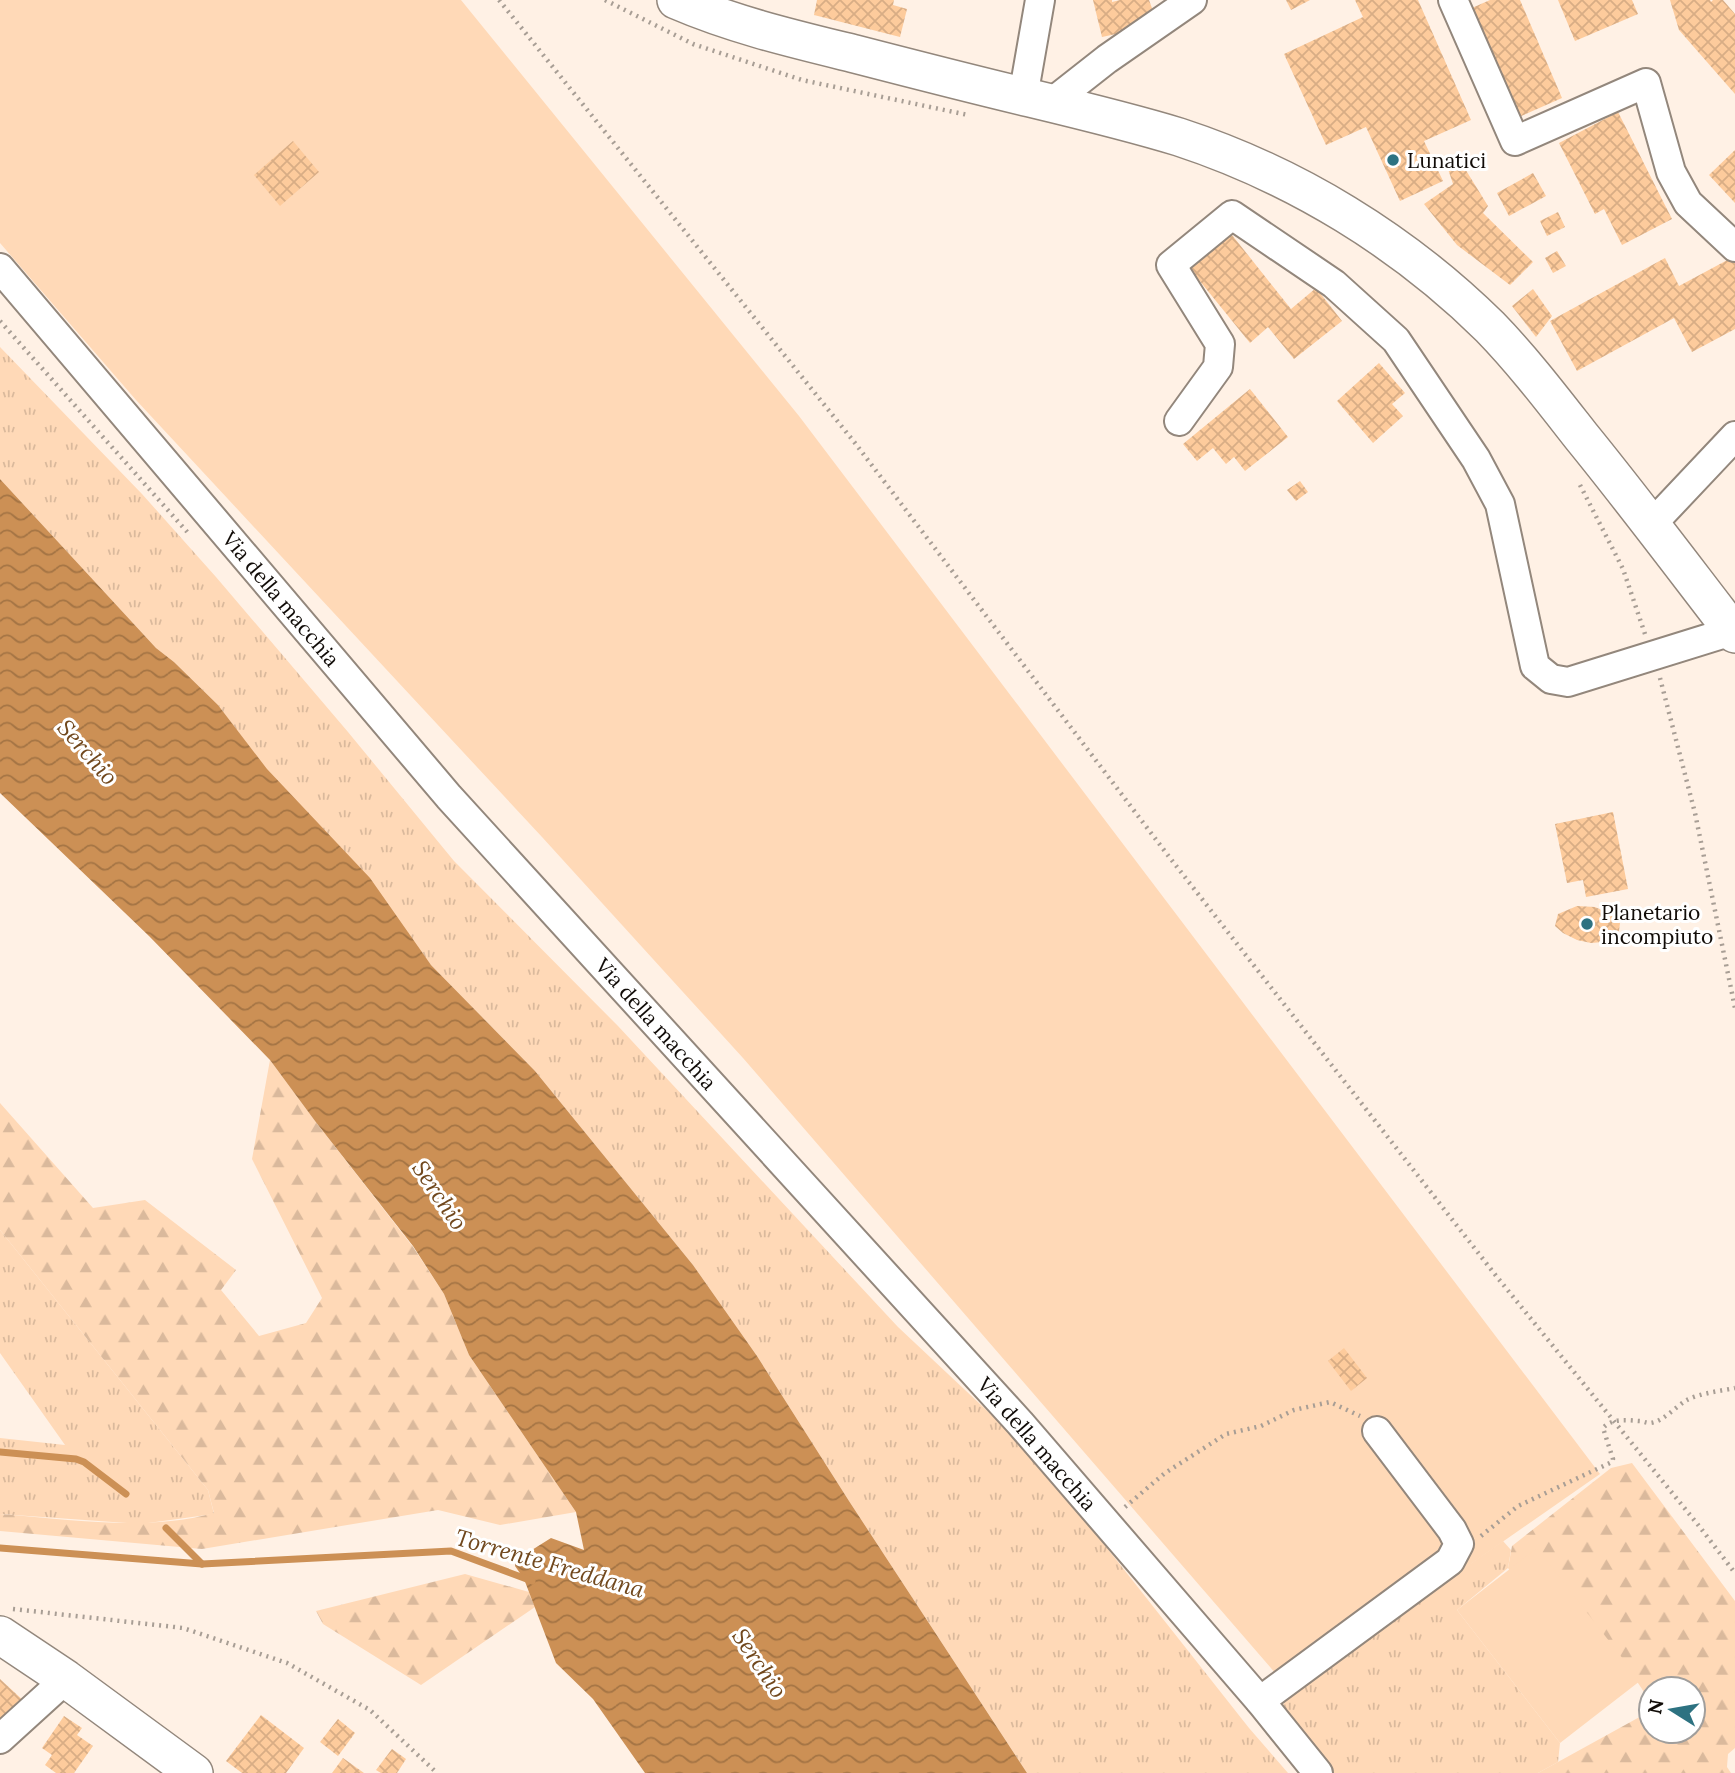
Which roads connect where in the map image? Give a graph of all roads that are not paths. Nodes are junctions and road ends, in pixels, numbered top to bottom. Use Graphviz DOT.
graph roads {
  1 [pos="676,0"];
  2 [pos="1040,0"];
  3 [pos="1192,0"];
  4 [pos="1453,0"];
  5 [pos="1037,100"];
  6 [pos="1735,247"];
  7 [pos="0,268"];
  8 [pos="1179,421"];
  9 [pos="1735,436"];
  10 [pos="1652,524"];
  11 [pos="1734,632"];
  12 [pos="1377,1431"];
  13 [pos="7,1622"];
  14 [pos="66,1679"];
  15 [pos="1260,1700"];
  16 [pos="0,1739"];
  17 [pos="194,1773"];
  18 [pos="1318,1773"];
  1 -- 5 [label="main road"];
  2 -- 5 [label="street"];
  3 -- 5 [label="street"];
  4 -- 6 [label="street"];
  5 -- 10 [label="main road"];
  7 -- 15 [label="street, Via della macchia"];
  8 -- 11 [label="street"];
  9 -- 10 [label="street"];
  10 -- 11 [label="main road"];
  12 -- 15 [label="street"];
  13 -- 14 [label="main road"];
  14 -- 16 [label="street"];
  14 -- 17 [label="main road"];
  15 -- 18 [label="street, Via della macchia"];
}
